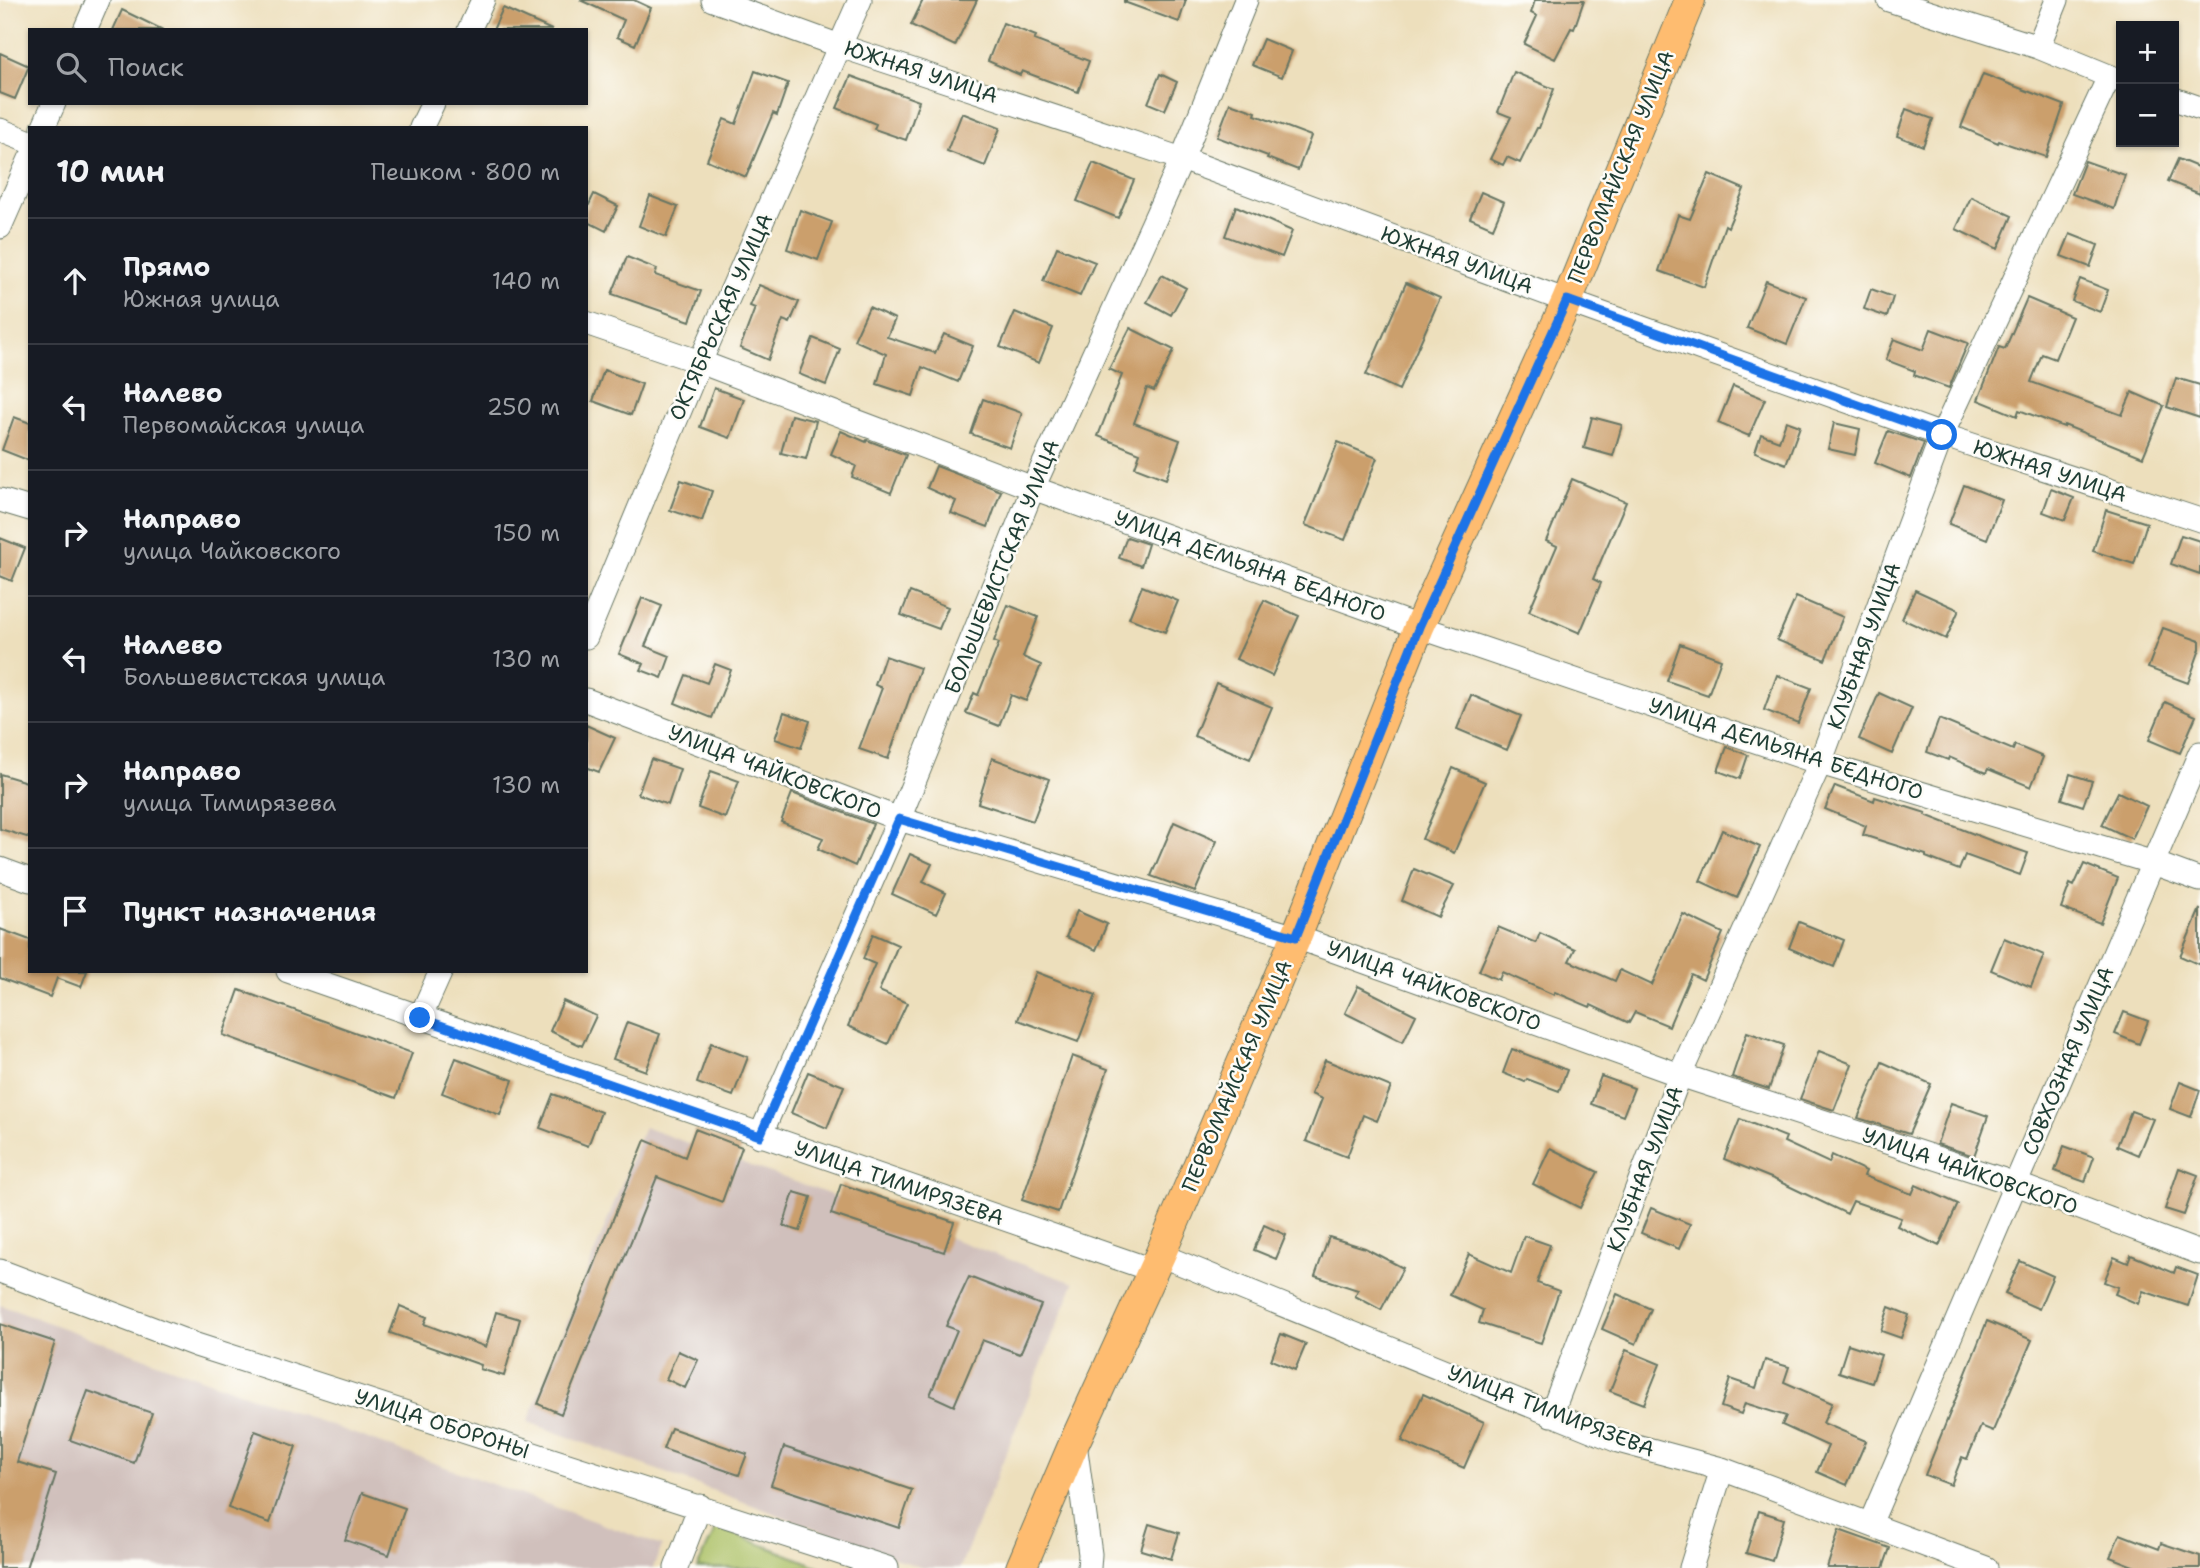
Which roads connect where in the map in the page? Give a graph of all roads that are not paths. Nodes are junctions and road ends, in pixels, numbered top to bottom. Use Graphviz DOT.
graph roads {
  1 [pos="98,0"];
  2 [pos="483,0"];
  3 [pos="713,0"];
  4 [pos="860,0"];
  5 [pos="1246,0"];
  6 [pos="1690,0"];
  7 [pos="1889,0"];
  8 [pos="2057,0"];
  9 [pos="86,28"];
  10 [pos="470,28"];
  11 [pos="840,46"];
  12 [pos="2038,47"];
  13 [pos="2115,79"];
  14 [pos="2179,101"];
  15 [pos="53,105"];
  16 [pos="432,105"];
  17 [pos="2200,108"];
  18 [pos="44,126"];
  19 [pos="423,126"];
  20 [pos="0,130"];
  21 [pos="28,141"];
  22 [pos="1182,159"];
  23 [pos="28,164"];
  24 [pos="0,227"];
  25 [pos="1567,300"];
  26 [pos="588,324"];
  27 [pos="700,362"];
  28 [pos="1942,435"];
  29 [pos="1033,488"];
  30 [pos="0,500"];
  31 [pos="28,508"];
  32 [pos="2200,520"];
  33 [pos="1419,627"];
  34 [pos="588,632"];
  35 [pos="588,701"];
  36 [pos="2200,753"];
  37 [pos="1820,763"];
  38 [pos="899,819"];
  39 [pos="2151,863"];
  40 [pos="0,869"];
  41 [pos="28,879"];
  42 [pos="2200,880"];
  43 [pos="1296,937"];
  44 [pos="294,973"];
  45 [pos="440,973"];
  46 [pos="420,1018"];
  47 [pos="1680,1075"];
  48 [pos="760,1136"];
  49 [pos="2016,1184"];
  50 [pos="2200,1253"];
  51 [pos="1156,1263"];
  52 [pos="0,1271"];
  53 [pos="1551,1415"];
  54 [pos="1075,1441"];
  55 [pos="1722,1469"];
  56 [pos="701,1506"];
  57 [pos="1870,1524"];
  58 [pos="878,1566"];
  59 [pos="676,1568"];
  60 [pos="1021,1568"];
  61 [pos="1089,1568"];
  62 [pos="1691,1568"];
  63 [pos="1986,1568"];
  1 -- 9 [label="street"];
  2 -- 10 [label="street"];
  3 -- 11 [label="street, ЮЖНАЯ УЛИЦА"];
  4 -- 11 [label="street, ОКТЯБРЬСКАЯ УЛИЦА"];
  5 -- 22 [label="street, БОЛЬШЕВИСТСКАЯ УЛИЦА"];
  6 -- 25 [label="main road, ПЕРВОМАЙСКАЯ УЛИЦА"];
  7 -- 12 [label="street"];
  8 -- 12 [label="street"];
  11 -- 22 [label="street, ЮЖНАЯ УЛИЦА"];
  11 -- 27 [label="street, ОКТЯБРЬСКАЯ УЛИЦА"];
  12 -- 13 [label="street"];
  13 -- 28 [label="street, КЛУБНАЯ УЛИЦА"];
  14 -- 17 [label="street"];
  15 -- 18 [label="street"];
  16 -- 19 [label="street"];
  20 -- 21 [label="street"];
  22 -- 25 [label="street, ЮЖНАЯ УЛИЦА"];
  22 -- 29 [label="street, БОЛЬШЕВИСТСКАЯ УЛИЦА"];
  23 -- 24 [label="street"];
  25 -- 28 [label="street, ЮЖНАЯ УЛИЦА"];
  25 -- 33 [label="main road, ПЕРВОМАЙСКАЯ УЛИЦА"];
  26 -- 27 [label="street, УЛИЦА ДЕМЬЯНА БЕДНОГО"];
  27 -- 29 [label="street, УЛИЦА ДЕМЬЯНА БЕДНОГО"];
  27 -- 34 [label="street, ОКТЯБРЬСКАЯ УЛИЦА"];
  28 -- 32 [label="street, ЮЖНАЯ УЛИЦА"];
  28 -- 37 [label="street, КЛУБНАЯ УЛИЦА"];
  29 -- 33 [label="street, УЛИЦА ДЕМЬЯНА БЕДНОГО"];
  29 -- 38 [label="street, БОЛЬШЕВИСТСКАЯ УЛИЦА"];
  30 -- 31 [label="street"];
  33 -- 37 [label="street, УЛИЦА ДЕМЬЯНА БЕДНОГО"];
  33 -- 43 [label="main road, ПЕРВОМАЙСКАЯ УЛИЦА"];
  35 -- 38 [label="street, УЛИЦА ЧАЙКОВСКОГО"];
  36 -- 39 [label="street, СОВХОЗНАЯ УЛИЦА"];
  37 -- 39 [label="street, УЛИЦА ДЕМЬЯНА БЕДНОГО"];
  37 -- 47 [label="street, КЛУБНАЯ УЛИЦА"];
  38 -- 43 [label="street, УЛИЦА ЧАЙКОВСКОГО"];
  38 -- 48 [label="street, БОЛЬШЕВИСТСКАЯ УЛИЦА"];
  39 -- 42 [label="street, УЛИЦА ДЕМЬЯНА БЕДНОГО"];
  39 -- 49 [label="street, СОВХОЗНАЯ УЛИЦА"];
  40 -- 41 [label="street"];
  43 -- 47 [label="street, УЛИЦА ЧАЙКОВСКОГО"];
  43 -- 51 [label="main road, ПЕРВОМАЙСКАЯ УЛИЦА"];
  44 -- 46 [label="street, УЛИЦА ТИМИРЯЗЕВА"];
  45 -- 46 [label="street"];
  46 -- 48 [label="street, УЛИЦА ТИМИРЯЗЕВА"];
  47 -- 49 [label="street, УЛИЦА ЧАЙКОВСКОГО"];
  47 -- 53 [label="street, КЛУБНАЯ УЛИЦА"];
  48 -- 51 [label="street, УЛИЦА ТИМИРЯЗЕВА"];
  49 -- 50 [label="street, УЛИЦА ЧАЙКОВСКОГО"];
  49 -- 57 [label="street, СОВХОЗНАЯ УЛИЦА"];
  51 -- 53 [label="street, УЛИЦА ТИМИРЯЗЕВА"];
  51 -- 54 [label="main road, ПЕРВОМАЙСКАЯ УЛИЦА"];
  52 -- 56 [label="street, УЛИЦА ОБОРОНЫ"];
  53 -- 55 [label="street, УЛИЦА ТИМИРЯЗЕВА"];
  54 -- 60 [label="main road, ПЕРВОМАЙСКАЯ УЛИЦА"];
  54 -- 61 [label="street"];
  55 -- 57 [label="street, УЛИЦА ТИМИРЯЗЕВА"];
  55 -- 62 [label="street"];
  56 -- 58 [label="street, УЛИЦА ОБОРОНЫ"];
  56 -- 59 [label="street"];
  57 -- 63 [label="street, УЛИЦА ТИМИРЯЗЕВА"];
}
